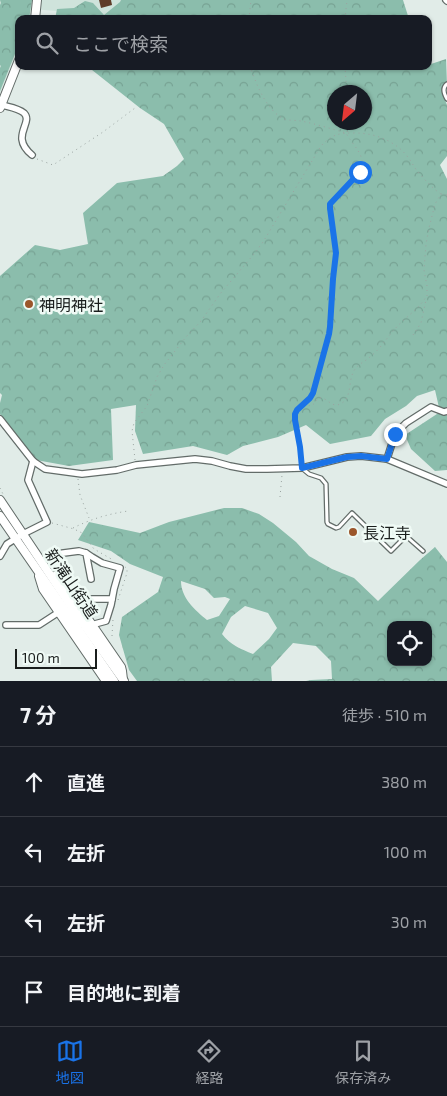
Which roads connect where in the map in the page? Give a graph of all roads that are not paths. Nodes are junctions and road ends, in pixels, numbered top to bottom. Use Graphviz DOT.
graph roads {
  1 [pos="37,0"];
  2 [pos="35,15"];
  3 [pos="15,70"];
  4 [pos="447,84"];
  5 [pos="447,99"];
  6 [pos="1,106"];
  7 [pos="32,155"];
  8 [pos="447,411"];
  9 [pos="0,419"];
  10 [pos="387,459"];
  11 [pos="33,461"];
  12 [pos="302,468"];
  13 [pos="447,484"];
  14 [pos="0,500"];
  15 [pos="1,517"];
  16 [pos="23,534"];
  17 [pos="15,539"];
  18 [pos="422,551"];
  19 [pos="86,552"];
  20 [pos="56,554"];
  21 [pos="0,556"];
  22 [pos="40,560"];
  23 [pos="38,572"];
  24 [pos="91,579"];
  25 [pos="92,599"];
  26 [pos="112,599"];
  27 [pos="59,612"];
  28 [pos="6,625"];
  29 [pos="92,625"];
  30 [pos="124,680"];
  31 [pos="106,681"];
  32 [pos="114,681"];
  1 -- 2 [label="main road"];
  3 -- 6 [label="main road"];
  4 -- 5 [label="lane"];
  6 -- 7 [label="street"];
  8 -- 10 [label="street"];
  9 -- 11 [label="street"];
  10 -- 12 [label="street"];
  10 -- 13 [label="street"];
  11 -- 12 [label="street"];
  11 -- 16 [label="street"];
  12 -- 18 [label="lane"];
  14 -- 16 [label="main road, 新滝山街道"];
  15 -- 17 [label="main road, 新滝山街道"];
  16 -- 17 [label="street"];
  16 -- 22 [label="main road, 新滝山街道"];
  17 -- 21 [label="street"];
  17 -- 23 [label="main road, 新滝山街道"];
  19 -- 20 [label="street"];
  19 -- 24 [label="street"];
  19 -- 26 [label="street"];
  22 -- 29 [label="main road"];
  22 -- 30 [label="main road, 新滝山街道"];
  23 -- 27 [label="main road"];
  23 -- 32 [label="main road, 新滝山街道"];
  25 -- 26 [label="street"];
  26 -- 29 [label="street"];
  27 -- 28 [label="street"];
  27 -- 31 [label="main road"];
  29 -- 30 [label="main road"];
}
